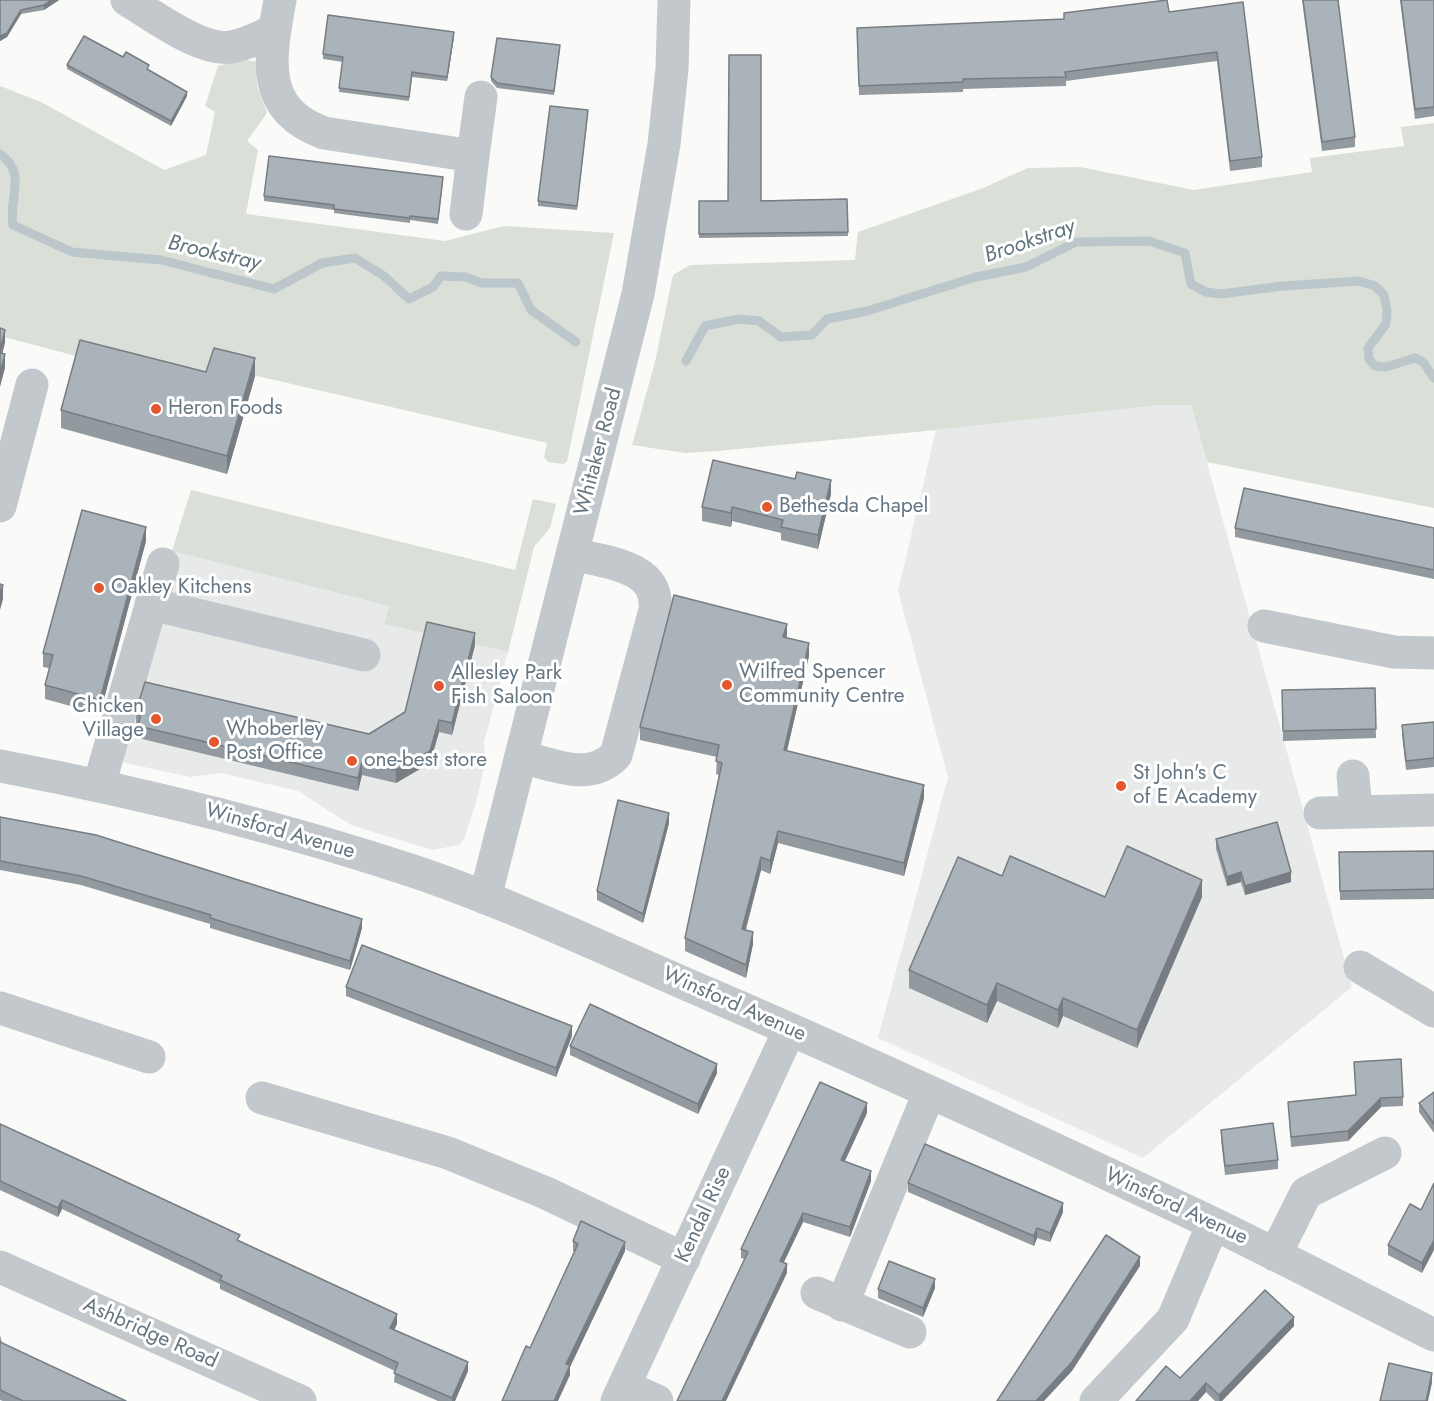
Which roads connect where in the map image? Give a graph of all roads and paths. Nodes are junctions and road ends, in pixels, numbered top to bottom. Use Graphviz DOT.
graph roads {
  1 [pos="126,0"];
  2 [pos="674,0"];
  3 [pos="278,15"];
  4 [pos="481,97"];
  5 [pos="473,156"];
  6 [pos="466,214"];
  7 [pos="32,385"];
  8 [pos="0,506"];
  9 [pos="572,554"];
  10 [pos="163,564"];
  11 [pos="151,604"];
  12 [pos="1264,626"];
  13 [pos="1434,653"];
  14 [pos="364,655"];
  15 [pos="521,757"];
  16 [pos="0,766"];
  17 [pos="1353,776"];
  18 [pos="99,785"];
  19 [pos="1434,810"];
  20 [pos="1356,812"];
  21 [pos="1320,813"];
  22 [pos="485,898"];
  23 [pos="1360,967"];
  24 [pos="0,1008"];
  25 [pos="1434,1011"];
  26 [pos="790,1029"];
  27 [pos="149,1057"];
  28 [pos="930,1093"];
  29 [pos="262,1098"];
  30 [pos="1385,1152"];
  31 [pos="1214,1224"];
  32 [pos="1275,1255"];
  33 [pos="684,1259"];
  34 [pos="0,1267"];
  35 [pos="910,1332"];
  36 [pos="1434,1335"];
  37 [pos="621,1393"];
  38 [pos="300,1401"];
  39 [pos="657,1401"];
  40 [pos="1096,1401"];
  1 -- 3 [label="street"];
  2 -- 9 [label="street, Whitaker Road"];
  3 -- 5 [label="street"];
  4 -- 5 [label="street"];
  5 -- 6 [label="street"];
  7 -- 8 [label="street"];
  9 -- 15 [label="street, Whitaker Road"];
  9 -- 15 [label="street"];
  10 -- 11 [label="street"];
  11 -- 14 [label="street"];
  11 -- 18 [label="street"];
  12 -- 13 [label="street"];
  15 -- 22 [label="street, Whitaker Road"];
  16 -- 18 [label="street, Winsford Avenue"];
  17 -- 20 [label="street"];
  18 -- 22 [label="street, Winsford Avenue"];
  19 -- 20 [label="street"];
  20 -- 21 [label="street"];
  22 -- 26 [label="street, Winsford Avenue"];
  23 -- 25 [label="street"];
  24 -- 27 [label="street"];
  26 -- 28 [label="street, Winsford Avenue"];
  26 -- 33 [label="street, Kendal Rise"];
  28 -- 31 [label="street, Winsford Avenue"];
  28 -- 35 [label="street"];
  29 -- 33 [label="street"];
  30 -- 32 [label="street"];
  31 -- 32 [label="street, Winsford Avenue"];
  31 -- 40 [label="street"];
  32 -- 36 [label="street, Winsford Avenue"];
  33 -- 37 [label="street, Kendal Rise"];
  34 -- 38 [label="street, Ashbridge Road"];
  37 -- 39 [label="street"];
}
